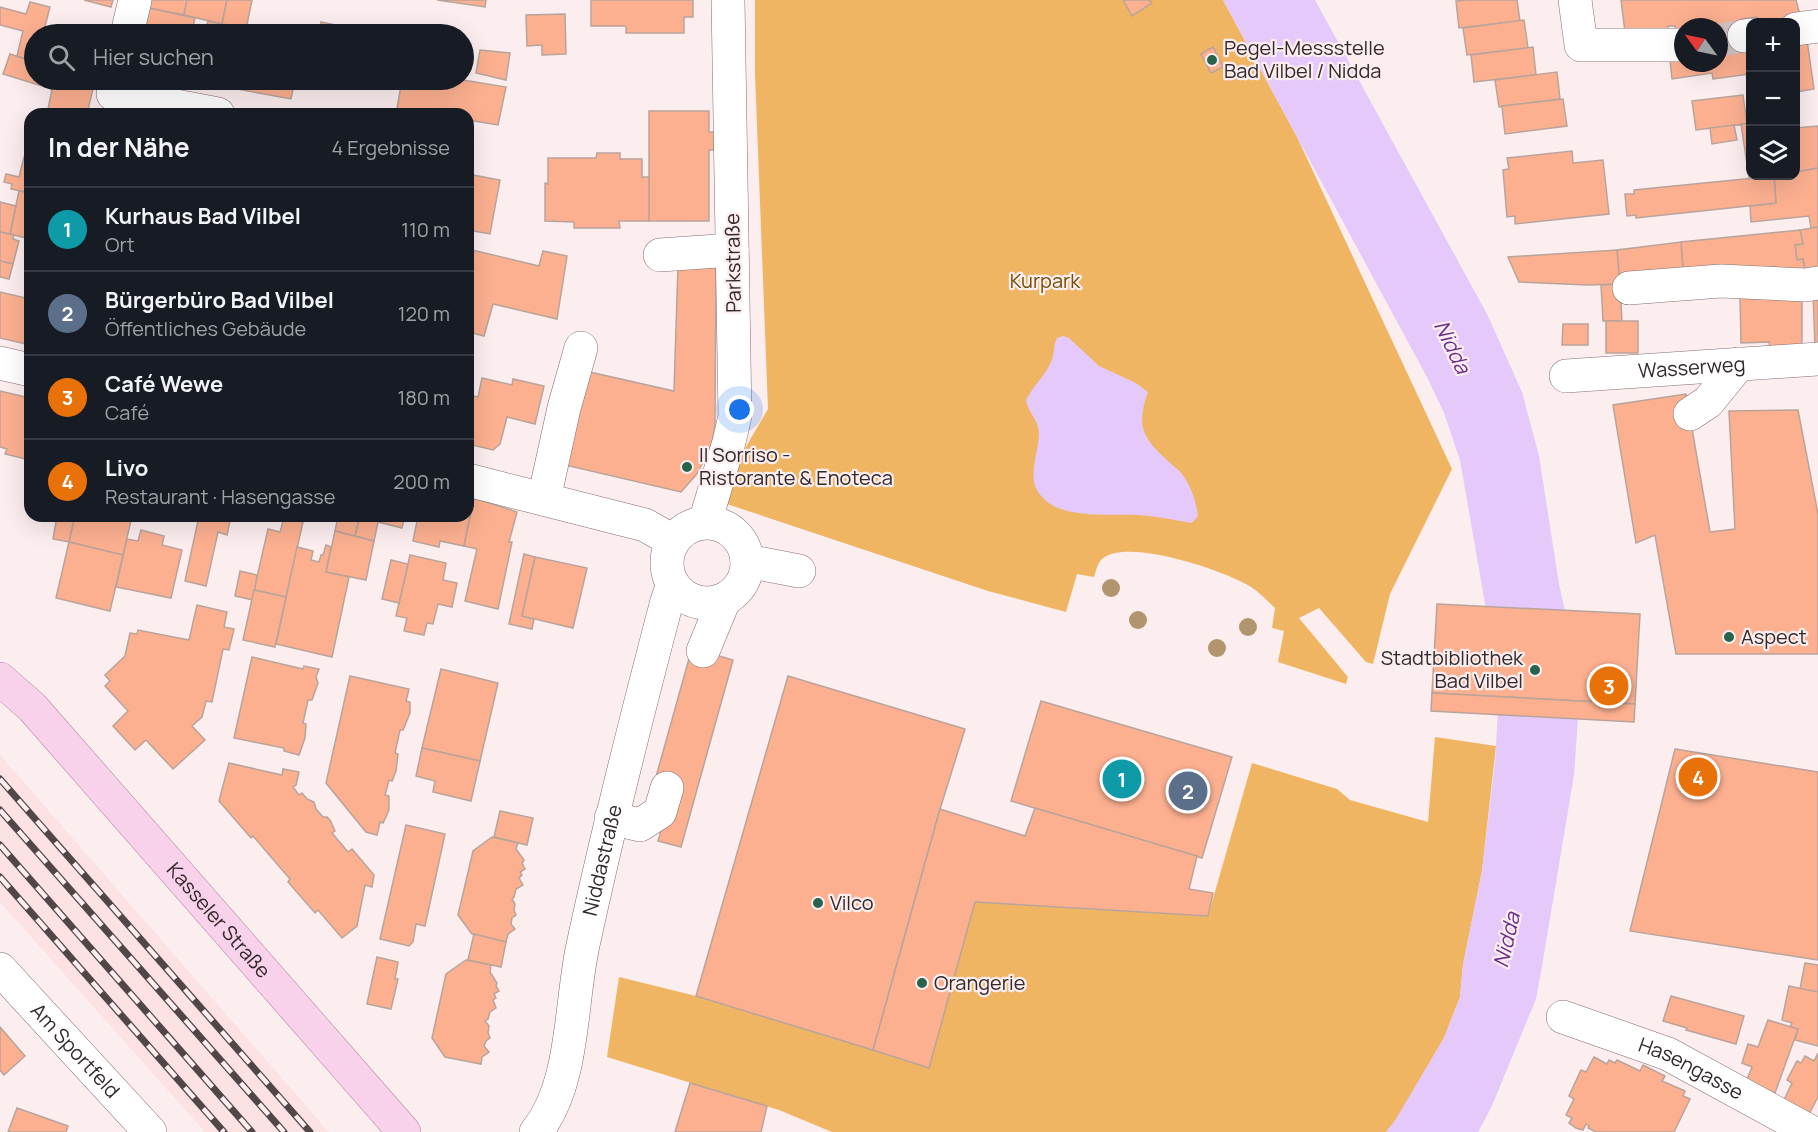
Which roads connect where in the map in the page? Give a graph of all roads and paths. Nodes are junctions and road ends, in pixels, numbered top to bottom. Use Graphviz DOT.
graph roads {
  1 [pos="135,0"];
  2 [pos="728,0"];
  3 [pos="1575,0"];
  4 [pos="129,24"];
  5 [pos="1818,26"];
  6 [pos="1800,28"];
  7 [pos="1674,45"];
  8 [pos="112,96"];
  9 [pos="183,108"];
  10 [pos="732,250"];
  11 [pos="660,255"];
  12 [pos="1818,283"];
  13 [pos="1629,288"];
  14 [pos="581,348"];
  15 [pos="1818,359"];
  16 [pos="0,363"];
  17 [pos="1739,364"];
  18 [pos="24,369"];
  19 [pos="1566,376"];
  20 [pos="1690,414"];
  21 [pos="474,482"];
  22 [pos="544,499"];
  23 [pos="705,522"];
  24 [pos="673,541"];
  25 [pos="747,561"];
  26 [pos="799,571"];
  27 [pos="672,587"];
  28 [pos="724,600"];
  29 [pos="703,651"];
  30 [pos="0,660"];
  31 [pos="0,679"];
  32 [pos="32,707"];
  33 [pos="667,788"];
  34 [pos="611,818"];
  35 [pos="0,969"];
  36 [pos="1563,1017"];
  37 [pos="150,1132"];
  38 [pos="404,1132"];
  39 [pos="536,1132"];
  40 [pos="1811,1132"];
  1 -- 4 [label="street"];
  2 -- 10 [label="street, Parkstraße"];
  3 -- 7 [label="street"];
  5 -- 6 [label="street"];
  8 -- 9 [label="street"];
  10 -- 11 [label="street"];
  10 -- 23 [label="street, Parkstraße"];
  12 -- 13 [label="street"];
  14 -- 22 [label="street"];
  15 -- 17 [label="street, Wasserweg"];
  16 -- 18 [label="street"];
  17 -- 19 [label="street, Wasserweg"];
  17 -- 20 [label="street"];
  21 -- 22 [label="street"];
  22 -- 24 [label="street"];
  23 -- 24 [label="street"];
  23 -- 25 [label="street"];
  24 -- 27 [label="street"];
  25 -- 26 [label="street"];
  25 -- 28 [label="street"];
  27 -- 28 [label="street"];
  27 -- 34 [label="street, Niddastraße"];
  28 -- 29 [label="street"];
  30 -- 32 [label="main road, Kasseler Straße"];
  31 -- 32 [label="main road, Kasseler Straße"];
  32 -- 38 [label="main road, Kasseler Straße"];
  33 -- 34 [label="street"];
  34 -- 39 [label="street, Niddastraße"];
  35 -- 37 [label="street, Am Sportfeld"];
  36 -- 40 [label="street, Hasengasse"];
}
